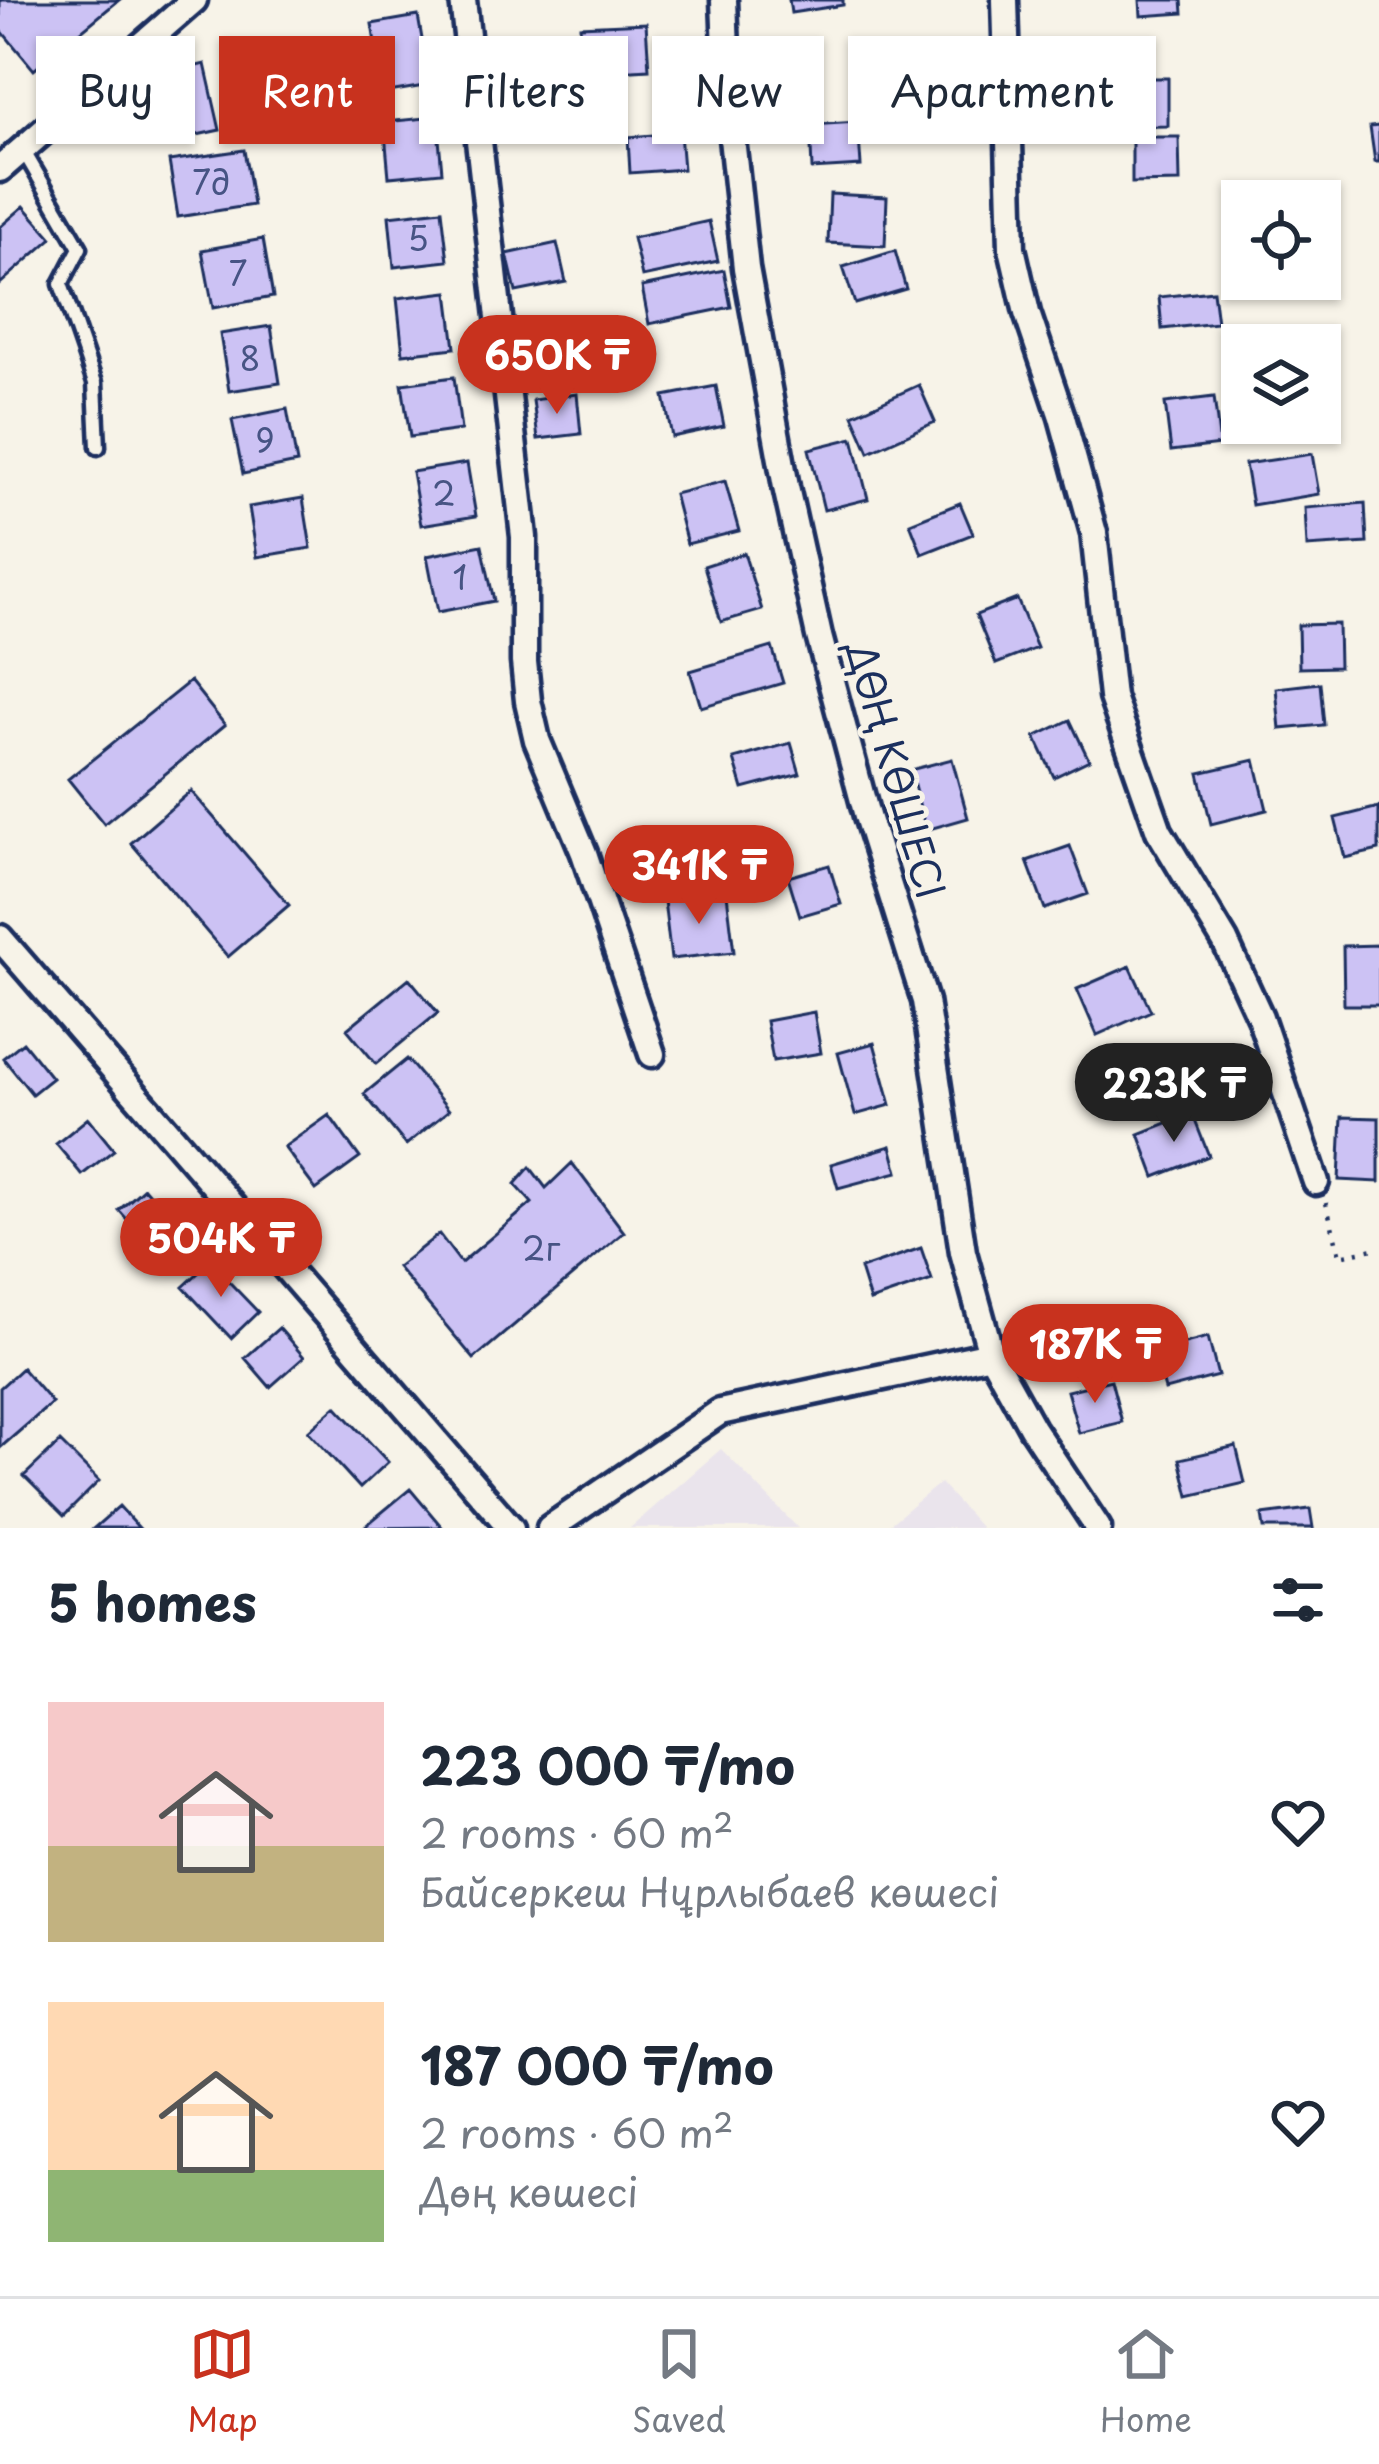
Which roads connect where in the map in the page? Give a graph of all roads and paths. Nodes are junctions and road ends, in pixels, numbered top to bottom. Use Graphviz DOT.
graph roads {
  1 [pos="194,0"];
  2 [pos="463,0"];
  3 [pos="724,0"];
  4 [pos="1005,0"];
  5 [pos="23,149"];
  6 [pos="0,169"];
  7 [pos="98,447"];
  8 [pos="0,938"];
  9 [pos="652,1054"];
  10 [pos="1316,1182"];
  11 [pos="1379,1248"];
  12 [pos="991,1354"];
  13 [pos="511,1528"];
  14 [pos="550,1528"];
  15 [pos="1098,1528"];
  1 -- 5 [label="street"];
  2 -- 9 [label="street"];
  3 -- 12 [label="street, ДӨҢ КӨШЕСІ"];
  4 -- 10 [label="street"];
  5 -- 6 [label="street"];
  5 -- 7 [label="lane"];
  8 -- 13 [label="street"];
  10 -- 11 [label="path"];
  12 -- 14 [label="street"];
  12 -- 15 [label="street, ДӨҢ КӨШЕСІ"];
}
